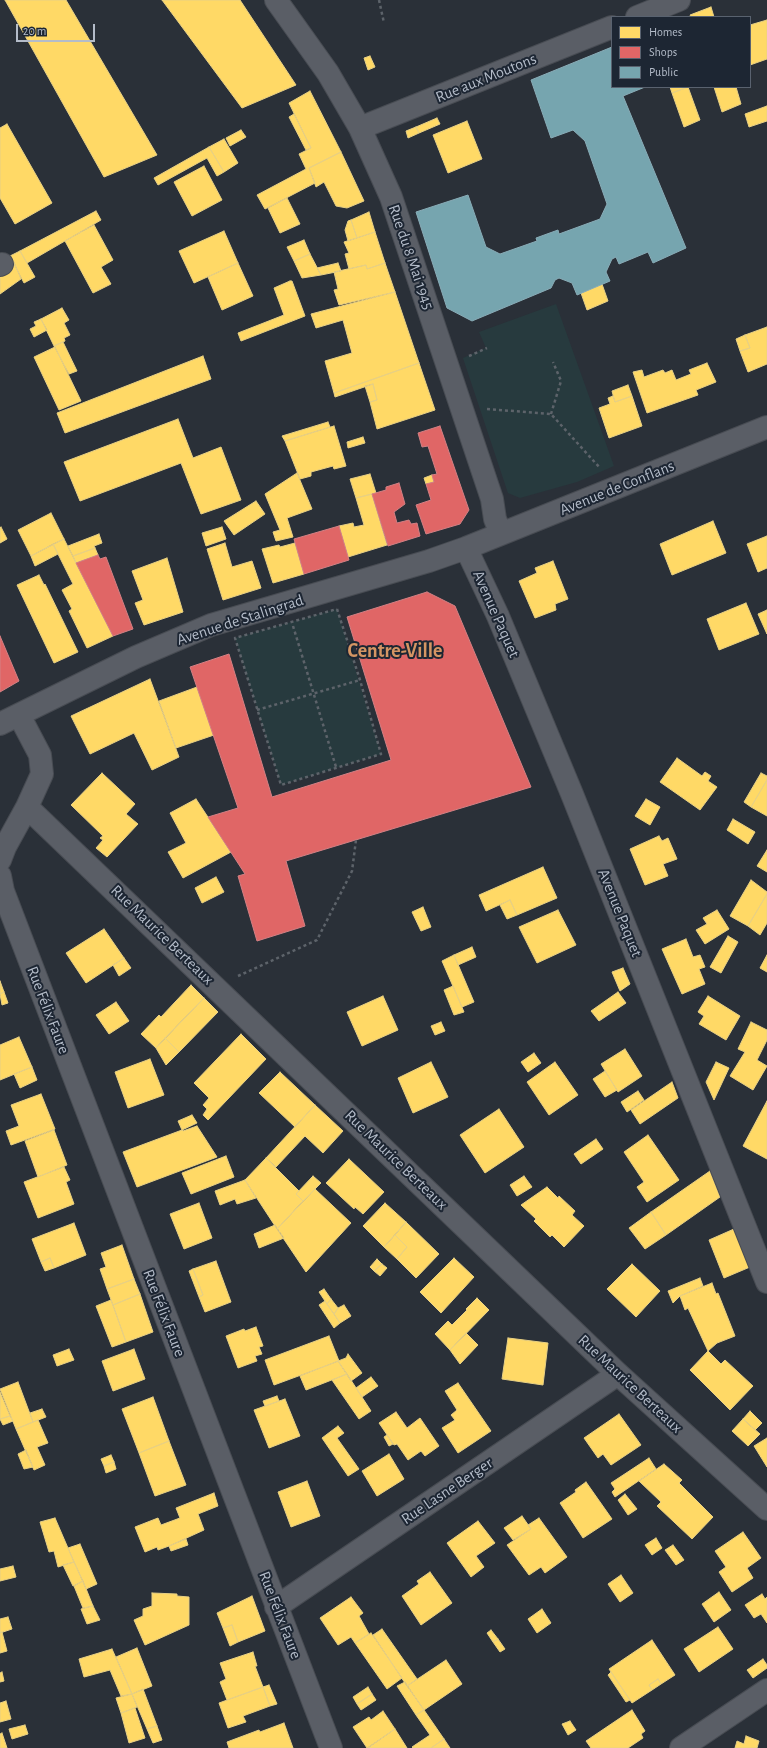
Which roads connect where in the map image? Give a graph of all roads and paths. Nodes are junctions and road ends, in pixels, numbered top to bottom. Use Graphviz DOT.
graph roads {
  1 [pos="276,0"];
  2 [pos="379,0"];
  3 [pos="679,0"];
  4 [pos="639,16"];
  5 [pos="384,23"];
  6 [pos="611,27"];
  7 [pos="360,128"];
  8 [pos="487,348"];
  9 [pos="463,358"];
  10 [pos="552,362"];
  11 [pos="480,408"];
  12 [pos="551,414"];
  13 [pos="767,427"];
  14 [pos="603,471"];
  15 [pos="501,534"];
  16 [pos="466,548"];
  17 [pos="337,609"];
  18 [pos="292,622"];
  19 [pos="235,638"];
  20 [pos="360,680"];
  21 [pos="314,694"];
  22 [pos="257,710"];
  23 [pos="10,720"];
  24 [pos="336,767"];
  25 [pos="27,807"];
  26 [pos="356,840"];
  27 [pos="0,860"];
  28 [pos="0,876"];
  29 [pos="238,976"];
  30 [pos="767,1282"];
  31 [pos="618,1374"];
  32 [pos="767,1509"];
  33 [pos="276,1607"];
  34 [pos="767,1690"];
  35 [pos="331,1748"];
  36 [pos="680,1748"];
  1 -- 7 [label="street, Rue du 8 Mai 1945"];
  2 -- 5 [label="path"];
  3 -- 4 [label="street"];
  6 -- 7 [label="street, Rue aux Moutons"];
  7 -- 15 [label="street, Rue du 8 Mai 1945"];
  8 -- 9 [label="path"];
  10 -- 12 [label="path"];
  11 -- 12 [label="path"];
  12 -- 14 [label="path"];
  13 -- 15 [label="street, Avenue de Conflans"];
  15 -- 16 [label="street, Avenue de Conflans"];
  16 -- 23 [label="street, Avenue de Stalingrad"];
  16 -- 30 [label="street, Avenue Paquet"];
  17 -- 20 [label="path"];
  18 -- 21 [label="path"];
  19 -- 22 [label="path"];
  20 -- 21 [label="path"];
  20 -- 24 [label="path"];
  21 -- 22 [label="path"];
  21 -- 24 [label="path"];
  22 -- 24 [label="path"];
  23 -- 25 [label="street"];
  25 -- 27 [label="street"];
  25 -- 31 [label="street, Rue Maurice Berteaux"];
  26 -- 29 [label="path"];
  28 -- 33 [label="street, Rue Félix Faure"];
  31 -- 32 [label="street, Rue Maurice Berteaux"];
  31 -- 33 [label="street, Rue Lasne Berger"];
  33 -- 35 [label="street, Rue Félix Faure"];
  34 -- 36 [label="street"];
}
